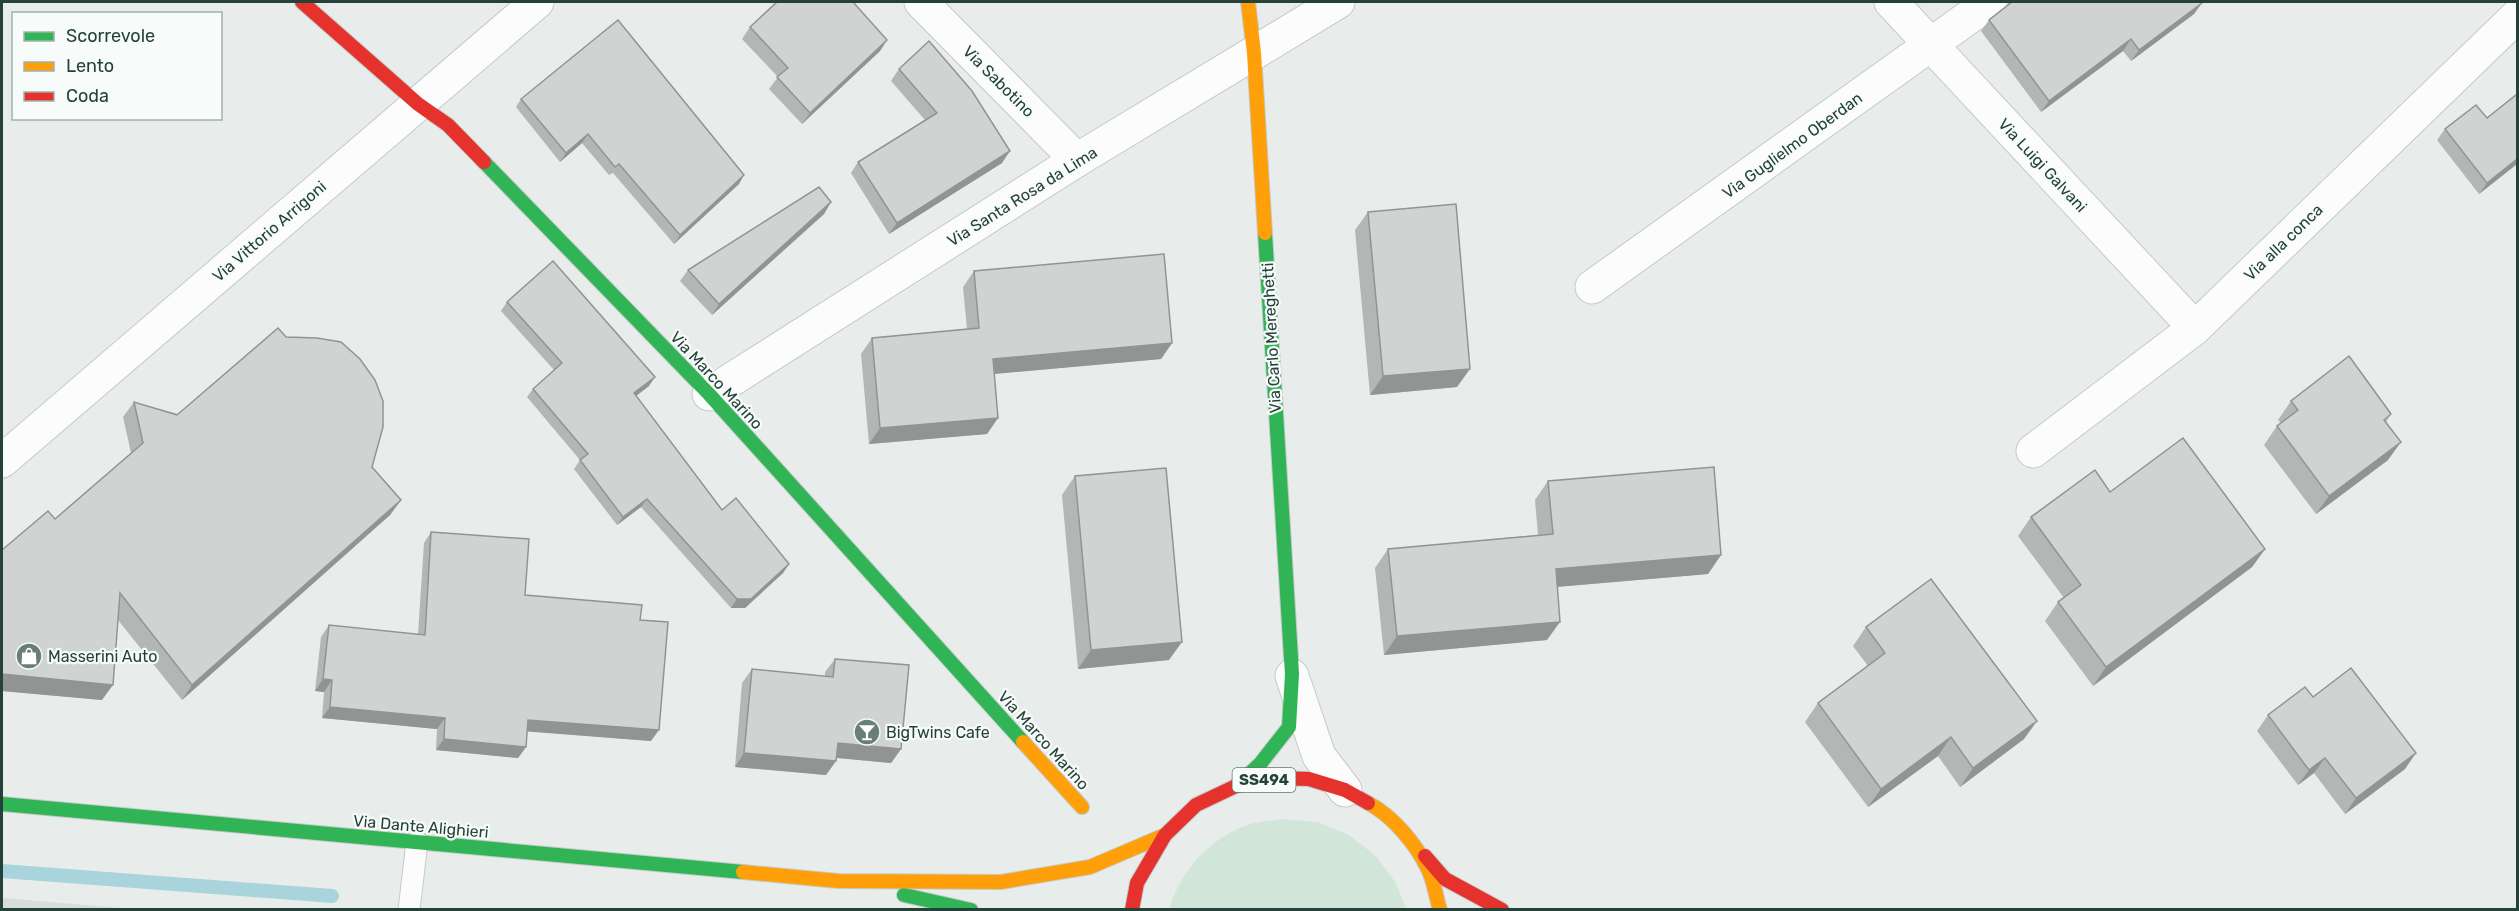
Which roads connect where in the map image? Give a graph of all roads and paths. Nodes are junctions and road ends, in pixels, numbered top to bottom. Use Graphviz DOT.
graph roads {
  1 [pos="302,2"];
  2 [pos="537,2"];
  3 [pos="921,2"];
  4 [pos="1248,2"];
  5 [pos="1338,2"];
  6 [pos="1892,2"];
  7 [pos="1990,2"];
  8 [pos="2517,15"];
  9 [pos="1931,45"];
  10 [pos="1254,53"];
  11 [pos="418,104"];
  12 [pos="1077,160"];
  13 [pos="1592,287"];
  14 [pos="2194,327"];
  15 [pos="709,394"];
  16 [pos="2033,451"];
  17 [pos="2,461"];
  18 [pos="1292,674"];
  19 [pos="1236,786"];
  20 [pos="1345,789"];
  21 [pos="2,804"];
  22 [pos="1082,807"];
  23 [pos="1405,834"];
  24 [pos="1165,835"];
  25 [pos="417,842"];
  26 [pos="838,881"];
  27 [pos="409,909"];
  28 [pos="971,909"];
  29 [pos="1132,909"];
  30 [pos="1440,909"];
  31 [pos="1502,909"];
  1 -- 11 [label="street, Via Marco Marino"];
  2 -- 11 [label="street, Via Vittorio Arrigoni"];
  3 -- 12 [label="street, Via Sabotino"];
  4 -- 10 [label="street, Via Carlo Mereghetti"];
  5 -- 10 [label="street, Via Santa Rosa da Lima"];
  6 -- 9 [label="street, Via Luigi Galvani"];
  7 -- 9 [label="street, Via Guglielmo Oberdan"];
  8 -- 14 [label="street, Via alla conca"];
  9 -- 13 [label="street, Via Guglielmo Oberdan"];
  9 -- 14 [label="street, Via Luigi Galvani"];
  10 -- 12 [label="street, Via Santa Rosa da Lima"];
  10 -- 18 [label="street, Via Carlo Mereghetti"];
  11 -- 15 [label="street, Via Marco Marino"];
  11 -- 17 [label="street, Via Vittorio Arrigoni"];
  12 -- 15 [label="street, Via Santa Rosa da Lima"];
  14 -- 16 [label="street, Via alla conca"];
  15 -- 22 [label="street, Via Marco Marino"];
  18 -- 19 [label="street, Via Carlo Mereghetti"];
  18 -- 20 [label="street, Via Carlo Mereghetti"];
  19 -- 20 [label="street, SS494"];
  19 -- 24 [label="street, SS494"];
  20 -- 23 [label="street, SS494"];
  21 -- 25 [label="street, Via Dante Alighieri"];
  23 -- 30 [label="street, SS494"];
  23 -- 31 [label="street, SS494"];
  24 -- 26 [label="street, SS494"];
  24 -- 29 [label="street, SS494"];
  25 -- 26 [label="street, Via Dante Alighieri"];
  25 -- 27 [label="lane"];
  26 -- 28 [label="street"];
}
